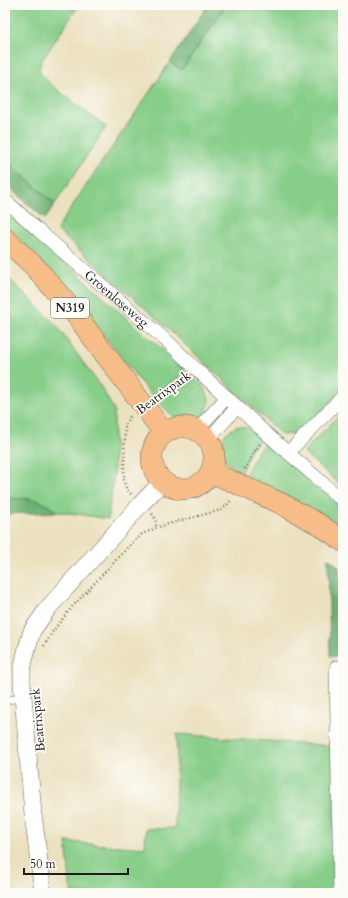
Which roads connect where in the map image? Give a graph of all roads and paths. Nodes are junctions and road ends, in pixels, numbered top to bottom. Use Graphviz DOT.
graph roads {
  1 [pos="5,200"];
  2 [pos="5,239"];
  3 [pos="196,369"];
  4 [pos="343,396"];
  5 [pos="227,397"];
  6 [pos="144,407"];
  7 [pos="237,407"];
  8 [pos="164,433"];
  9 [pos="203,435"];
  10 [pos="288,453"];
  11 [pos="211,472"];
  12 [pos="162,482"];
  13 [pos="343,501"];
  14 [pos="141,504"];
  15 [pos="343,541"];
  16 [pos="42,649"];
  17 [pos="336,666"];
  18 [pos="24,698"];
  19 [pos="5,700"];
  20 [pos="43,893"];
  21 [pos="340,893"];
  1 -- 3 [label="street, Groenloseweg"];
  2 -- 6 [label="main road, N319"];
  3 -- 5 [label="street, Groenloseweg"];
  3 -- 6 [label="path, Beatrixpark"];
  4 -- 10 [label="street"];
  5 -- 7 [label="street, Groenloseweg"];
  5 -- 9 [label="street"];
  6 -- 8 [label="main road, N319"];
  6 -- 14 [label="path, Beatrixpark"];
  7 -- 9 [label="street"];
  7 -- 10 [label="street, Groenloseweg"];
  8 -- 9 [label="main road"];
  8 -- 12 [label="main road"];
  9 -- 11 [label="main road"];
  10 -- 13 [label="street, Groenloseweg"];
  11 -- 12 [label="main road"];
  11 -- 15 [label="main road"];
  12 -- 14 [label="street, Beatrixpark"];
  14 -- 16 [label="path, Beatrixpark"];
  14 -- 18 [label="street, Beatrixpark"];
  17 -- 21 [label="street"];
  18 -- 19 [label="lane"];
  18 -- 20 [label="street, Beatrixpark"];
}
